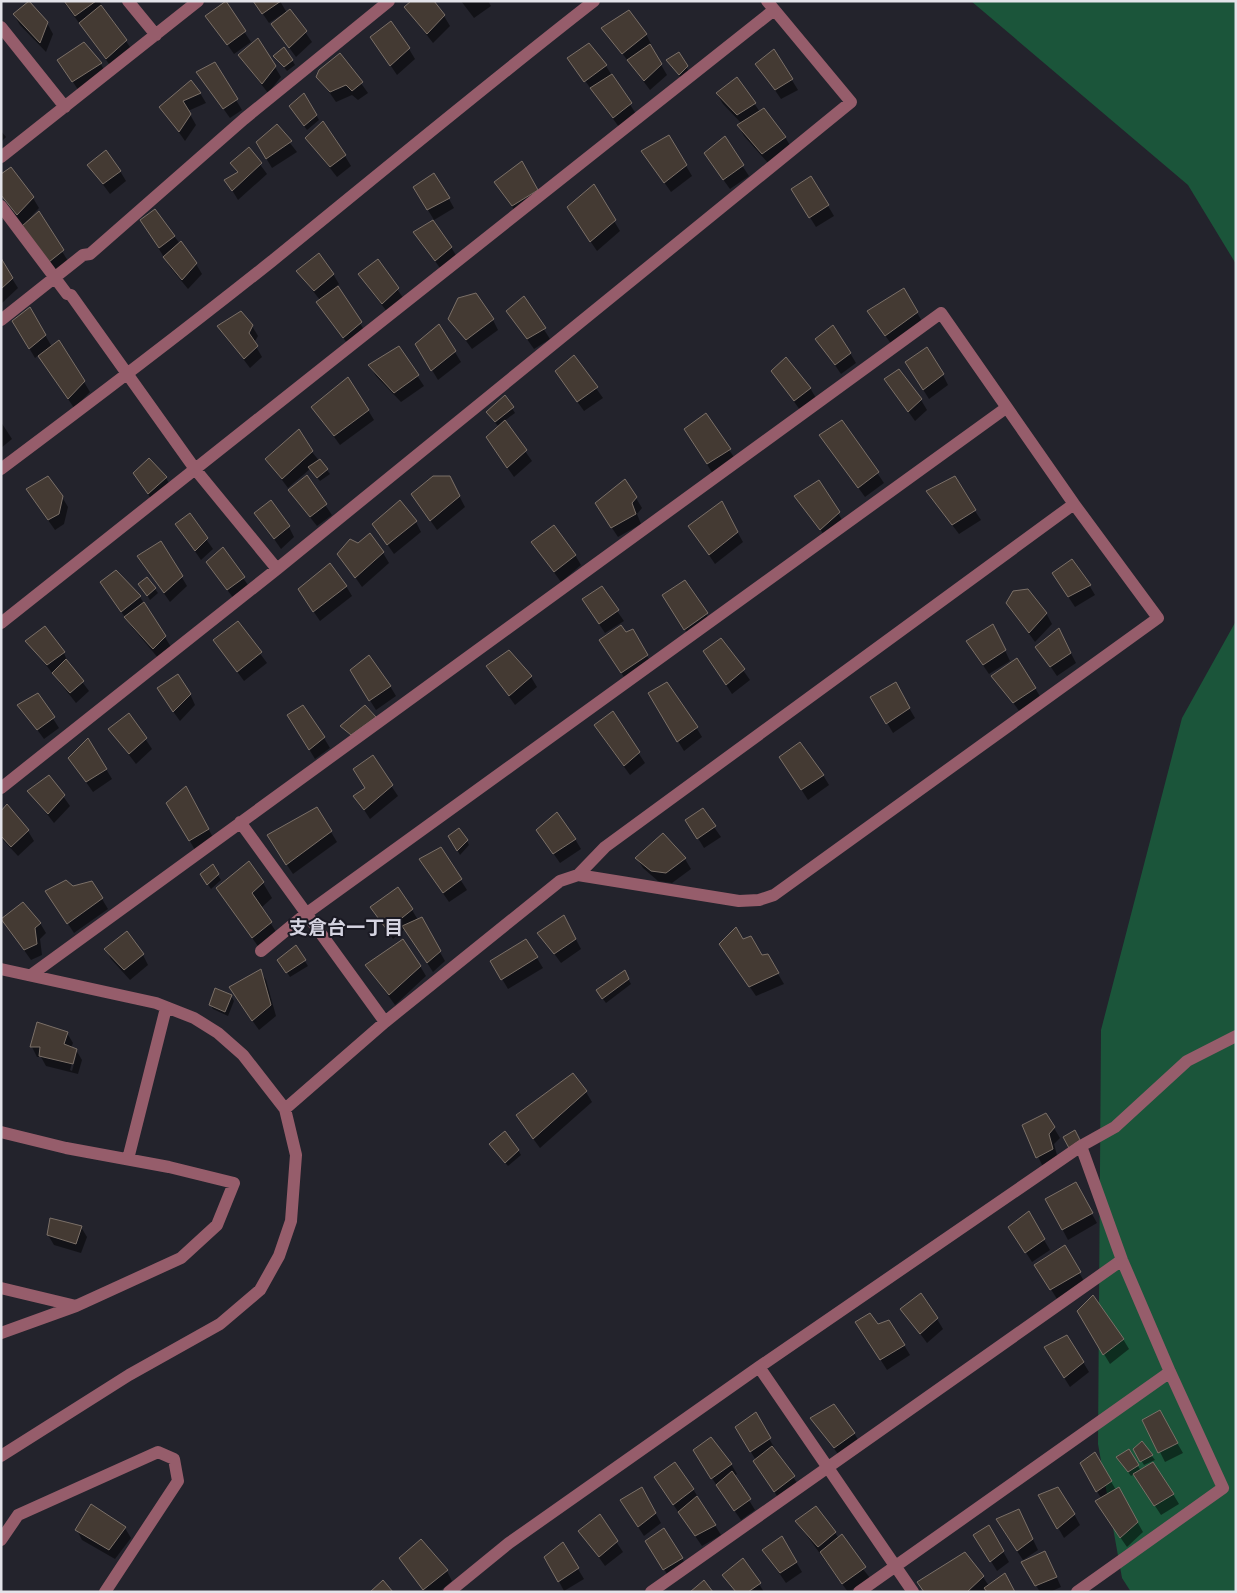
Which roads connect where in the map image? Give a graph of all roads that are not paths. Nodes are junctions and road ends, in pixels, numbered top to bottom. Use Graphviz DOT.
graph roads {
  1 [pos="128,1"];
  2 [pos="198,1"];
  3 [pos="389,1"];
  4 [pos="594,1"];
  5 [pos="770,6"];
  6 [pos="1,27"];
  7 [pos="156,35"];
  8 [pos="65,107"];
  9 [pos="1,157"];
  10 [pos="1,206"];
  11 [pos="56,278"];
  12 [pos="1,320"];
  13 [pos="128,374"];
  14 [pos="1006,408"];
  15 [pos="195,469"];
  16 [pos="1,470"];
  17 [pos="1074,504"];
  18 [pos="277,569"];
  19 [pos="1,623"];
  20 [pos="1,788"];
  21 [pos="240,822"];
  22 [pos="578,875"];
  23 [pos="307,913"];
  24 [pos="261,951"];
  25 [pos="1,969"];
  26 [pos="31,976"];
  27 [pos="166,1008"];
  28 [pos="385,1022"];
  29 [pos="1236,1036"];
  30 [pos="285,1109"];
  31 [pos="1,1132"];
  32 [pos="1081,1146"];
  33 [pos="128,1159"];
  34 [pos="1122,1260"];
  35 [pos="1,1288"];
  36 [pos="76,1306"];
  37 [pos="1,1334"];
  38 [pos="759,1367"];
  39 [pos="1170,1372"];
  40 [pos="1,1456"];
  41 [pos="828,1466"];
  42 [pos="1,1540"];
  43 [pos="896,1566"];
  44 [pos="105,1592"];
  45 [pos="449,1592"];
  46 [pos="651,1592"];
  47 [pos="859,1592"];
  48 [pos="913,1592"];
  49 [pos="1078,1592"];
  1 -- 7 [label="street"];
  2 -- 7 [label="street"];
  3 -- 11 [label="street"];
  4 -- 13 [label="street"];
  5 -- 15 [label="street"];
  5 -- 18 [label="street"];
  6 -- 8 [label="street"];
  7 -- 8 [label="street"];
  8 -- 9 [label="street"];
  10 -- 11 [label="street"];
  11 -- 12 [label="street"];
  11 -- 13 [label="street"];
  13 -- 15 [label="street"];
  13 -- 16 [label="street"];
  14 -- 17 [label="street"];
  14 -- 21 [label="street"];
  14 -- 23 [label="street"];
  15 -- 18 [label="street"];
  15 -- 19 [label="street"];
  17 -- 22 [label="street"];
  17 -- 22 [label="street"];
  18 -- 20 [label="street"];
  21 -- 23 [label="street"];
  21 -- 26 [label="street"];
  22 -- 28 [label="street"];
  23 -- 24 [label="street"];
  23 -- 28 [label="street"];
  25 -- 26 [label="street"];
  26 -- 27 [label="street"];
  27 -- 30 [label="street"];
  27 -- 33 [label="street"];
  28 -- 30 [label="street"];
  29 -- 32 [label="street"];
  30 -- 40 [label="street"];
  31 -- 33 [label="street"];
  32 -- 34 [label="street"];
  32 -- 38 [label="street"];
  33 -- 36 [label="street"];
  34 -- 39 [label="street"];
  34 -- 41 [label="street"];
  35 -- 36 [label="street"];
  36 -- 37 [label="street"];
  38 -- 41 [label="street"];
  38 -- 45 [label="street"];
  39 -- 43 [label="street"];
  39 -- 49 [label="street"];
  41 -- 43 [label="street"];
  41 -- 46 [label="street"];
  42 -- 44 [label="street"];
  43 -- 47 [label="street"];
  43 -- 48 [label="street"];
}
